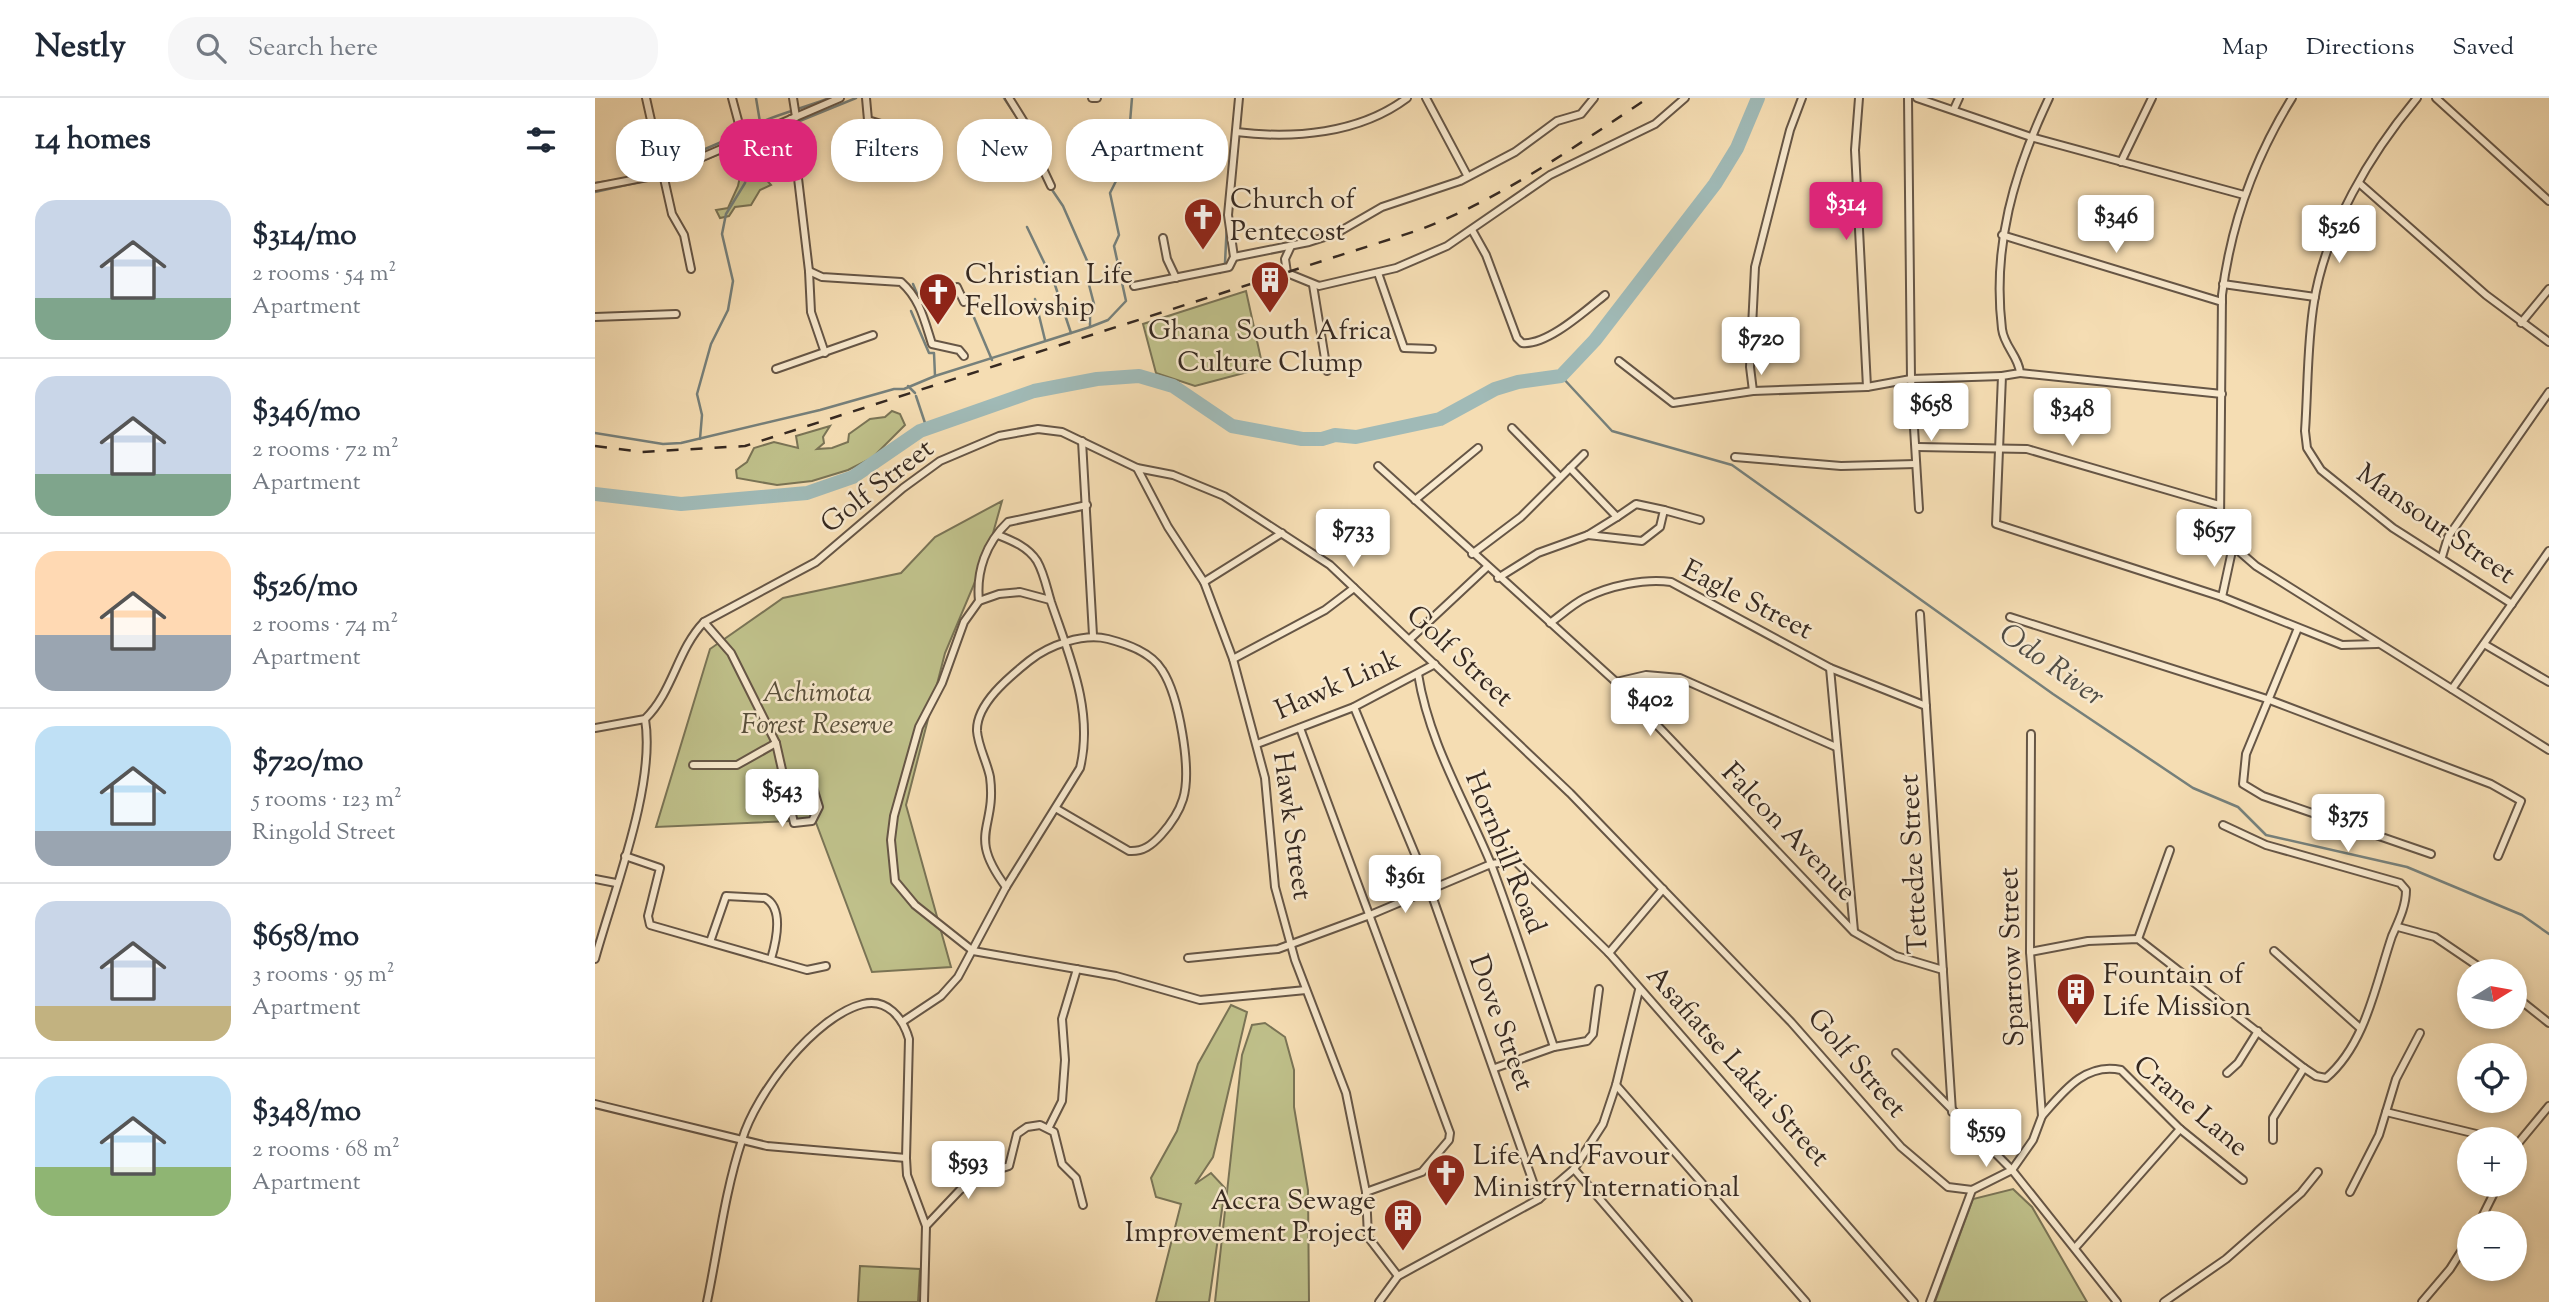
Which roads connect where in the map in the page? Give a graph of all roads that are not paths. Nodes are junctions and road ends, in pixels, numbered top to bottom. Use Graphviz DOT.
graph roads {
  1 [pos="646,98"];
  2 [pos="732,98"];
  3 [pos="793,98"];
  4 [pos="841,98"];
  5 [pos="866,98"];
  6 [pos="1009,98"];
  7 [pos="1239,98"];
  8 [pos="1406,98"];
  9 [pos="1426,98"];
  10 [pos="1594,98"];
  11 [pos="1685,98"];
  12 [pos="1802,98"];
  13 [pos="1859,98"];
  14 [pos="1908,98"];
  15 [pos="1917,98"];
  16 [pos="1959,98"];
  17 [pos="2049,98"];
  18 [pos="2152,98"];
  19 [pos="2292,98"];
  20 [pos="2417,98"];
  21 [pos="2436,98"];
  22 [pos="1954,109"];
  23 [pos="793,118"];
  24 [pos="651,119"];
  25 [pos="738,119"];
  26 [pos="868,119"];
  27 [pos="1235,132"];
  28 [pos="2031,137"];
  29 [pos="2121,162"];
  30 [pos="1467,175"];
  31 [pos="621,182"];
  32 [pos="665,182"];
  33 [pos="2359,183"];
  34 [pos="1051,186"];
  35 [pos="595,187"];
  36 [pos="2244,195"];
  37 [pos="2549,201"];
  38 [pos="1472,230"];
  39 [pos="2002,235"];
  40 [pos="1163,237"];
  41 [pos="1291,246"];
  42 [pos="1234,257"];
  43 [pos="691,269"];
  44 [pos="809,271"];
  45 [pos="1378,272"];
  46 [pos="1176,278"];
  47 [pos="2223,284"];
  48 [pos="1314,285"];
  49 [pos="1134,286"];
  50 [pos="2549,289"];
  51 [pos="1605,295"];
  52 [pos="2315,297"];
  53 [pos="919,302"];
  54 [pos="964,302"];
  55 [pos="2222,302"];
  56 [pos="676,314"];
  57 [pos="595,317"];
  58 [pos="2521,323"];
  59 [pos="873,335"];
  60 [pos="2549,342"];
  61 [pos="1432,349"];
  62 [pos="825,353"];
  63 [pos="964,356"];
  64 [pos="1619,361"];
  65 [pos="776,369"];
  66 [pos="1327,371"];
  67 [pos="2020,373"];
  68 [pos="2002,376"];
  69 [pos="1911,379"];
  70 [pos="1867,387"];
  71 [pos="1753,391"];
  72 [pos="2549,392"];
  73 [pos="2222,394"];
  74 [pos="1512,428"];
  75 [pos="1082,442"];
  76 [pos="1917,447"];
  77 [pos="1478,448"];
  78 [pos="2001,448"];
  79 [pos="1584,454"];
  80 [pos="1735,457"];
  81 [pos="1916,464"];
  82 [pos="1378,466"];
  83 [pos="1137,468"];
  84 [pos="1570,468"];
  85 [pos="1560,477"];
  86 [pos="1415,500"];
  87 [pos="1087,505"];
  88 [pos="2219,505"];
  89 [pos="1919,509"];
  90 [pos="1664,510"];
  91 [pos="1616,517"];
  92 [pos="1700,520"];
  93 [pos="1282,533"];
  94 [pos="998,534"];
  95 [pos="1588,536"];
  96 [pos="2232,546"];
  97 [pos="2549,551"];
  98 [pos="1472,554"];
  99 [pos="2442,557"];
  100 [pos="2540,563"];
  101 [pos="1487,567"];
  102 [pos="2549,568"];
  103 [pos="1499,578"];
  104 [pos="1204,582"];
  105 [pos="1354,587"];
  106 [pos="2223,597"];
  107 [pos="1050,600"];
  108 [pos="979,601"];
  109 [pos="2512,604"];
  110 [pos="1920,614"];
  111 [pos="2010,617"];
  112 [pos="704,622"];
  113 [pos="1550,624"];
  114 [pos="2298,628"];
  115 [pos="1093,635"];
  116 [pos="1411,639"];
  117 [pos="1067,642"];
  118 [pos="2377,644"];
  119 [pos="2484,645"];
  120 [pos="1233,659"];
  121 [pos="1435,664"];
  122 [pos="1830,668"];
  123 [pos="1418,674"];
  124 [pos="1616,682"];
  125 [pos="2549,682"];
  126 [pos="2452,689"];
  127 [pos="2267,699"];
  128 [pos="1926,706"];
  129 [pos="1354,707"];
  130 [pos="645,719"];
  131 [pos="595,728"];
  132 [pos="1300,728"];
  133 [pos="2031,734"];
  134 [pos="776,743"];
  135 [pos="1257,744"];
  136 [pos="1836,747"];
  137 [pos="2549,750"];
  138 [pos="692,765"];
  139 [pos="785,777"];
  140 [pos="1057,808"];
  141 [pos="2223,825"];
  142 [pos="2170,850"];
  143 [pos="2431,854"];
  144 [pos="625,856"];
  145 [pos="2498,856"];
  146 [pos="1491,864"];
  147 [pos="595,879"];
  148 [pos="616,883"];
  149 [pos="1006,887"];
  150 [pos="1663,889"];
  151 [pos="1430,890"];
  152 [pos="1370,915"];
  153 [pos="2398,927"];
  154 [pos="1854,932"];
  155 [pos="2138,939"];
  156 [pos="711,942"];
  157 [pos="1291,944"];
  158 [pos="973,951"];
  159 [pos="2274,951"];
  160 [pos="2030,952"];
  161 [pos="1609,953"];
  162 [pos="1188,958"];
  163 [pos="595,959"];
  164 [pos="2467,959"];
  165 [pos="771,960"];
  166 [pos="826,966"];
  167 [pos="1077,969"];
  168 [pos="1943,970"];
  169 [pos="1599,989"];
  170 [pos="1306,990"];
  171 [pos="1639,990"];
  172 [pos="2527,1006"];
  173 [pos="902,1022"];
  174 [pos="2549,1023"];
  175 [pos="2360,1028"];
  176 [pos="2258,1031"];
  177 [pos="2420,1033"];
  178 [pos="1554,1047"];
  179 [pos="1896,1053"];
  180 [pos="1495,1068"];
  181 [pos="2304,1068"];
  182 [pos="2227,1073"];
  183 [pos="1616,1085"];
  184 [pos="595,1104"];
  185 [pos="2549,1106"];
  186 [pos="1952,1112"];
  187 [pos="2386,1112"];
  188 [pos="2042,1116"];
  189 [pos="1049,1127"];
  190 [pos="2181,1129"];
  191 [pos="2457,1129"];
  192 [pos="2527,1132"];
  193 [pos="742,1138"];
  194 [pos="2273,1140"];
  195 [pos="906,1158"];
  196 [pos="1574,1169"];
  197 [pos="2011,1170"];
  198 [pos="2318,1172"];
  199 [pos="2243,1180"];
  200 [pos="1972,1190"];
  201 [pos="1366,1192"];
  202 [pos="2350,1192"];
  203 [pos="1539,1199"];
  204 [pos="1083,1205"];
  205 [pos="926,1226"];
  206 [pos="2075,1248"];
  207 [pos="2457,1258"];
  208 [pos="1398,1276"];
  209 [pos="707,1302"];
  210 [pos="924,1302"];
  211 [pos="1379,1302"];
  212 [pos="1688,1302"];
  213 [pos="1806,1302"];
  214 [pos="1914,1302"];
  215 [pos="1930,1302"];
  216 [pos="2117,1302"];
  217 [pos="2164,1302"];
  218 [pos="2423,1302"];
  1 -- 24 [label="street"];
  2 -- 25 [label="street"];
  3 -- 23 [label="street"];
  4 -- 23 [label="street"];
  5 -- 26 [label="street"];
  6 -- 34 [label="street"];
  7 -- 27 [label="street"];
  8 -- 27 [label="street"];
  9 -- 30 [label="street"];
  10 -- 30 [label="street"];
  11 -- 38 [label="street"];
  12 -- 71 [label="street"];
  13 -- 70 [label="street"];
  14 -- 69 [label="street"];
  15 -- 22 [label="street"];
  16 -- 22 [label="street"];
  17 -- 28 [label="street"];
  18 -- 29 [label="street"];
  19 -- 36 [label="street"];
  20 -- 33 [label="street"];
  21 -- 37 [label="street"];
  22 -- 28 [label="street"];
  23 -- 44 [label="street"];
  27 -- 42 [label="street"];
  28 -- 29 [label="street"];
  28 -- 39 [label="street"];
  29 -- 36 [label="street"];
  30 -- 41 [label="street"];
  31 -- 35 [label="street"];
  32 -- 43 [label="street"];
  33 -- 52 [label="street"];
  33 -- 58 [label="street"];
  36 -- 47 [label="street"];
  38 -- 45 [label="street"];
  38 -- 51 [label="street"];
  39 -- 55 [label="street"];
  39 -- 67 [label="street"];
  40 -- 46 [label="street"];
  41 -- 42 [label="street"];
  41 -- 48 [label="street"];
  42 -- 46 [label="street"];
  44 -- 53 [label="street"];
  44 -- 62 [label="street"];
  45 -- 48 [label="street"];
  45 -- 61 [label="street"];
  46 -- 49 [label="street"];
  47 -- 52 [label="street"];
  47 -- 55 [label="street"];
  48 -- 66 [label="street"];
  50 -- 58 [label="street"];
  52 -- 99 [label="street, Mansour Street"];
  53 -- 54 [label="street"];
  53 -- 63 [label="street"];
  55 -- 73 [label="street"];
  56 -- 57 [label="street"];
  58 -- 60 [label="street"];
  59 -- 62 [label="street"];
  62 -- 65 [label="street"];
  64 -- 71 [label="street"];
  67 -- 68 [label="street"];
  67 -- 73 [label="street"];
  68 -- 69 [label="street"];
  68 -- 78 [label="street"];
  69 -- 70 [label="street"];
  69 -- 76 [label="street"];
  70 -- 71 [label="street"];
  72 -- 99 [label="street"];
  73 -- 88 [label="street"];
  74 -- 85 [label="street"];
  75 -- 83 [label="street, Golf Street"];
  75 -- 87 [label="street"];
  75 -- 112 [label="street, Golf Street"];
  76 -- 78 [label="street"];
  76 -- 81 [label="street"];
  77 -- 86 [label="street"];
  78 -- 88 [label="street"];
  78 -- 106 [label="street"];
  79 -- 84 [label="street"];
  80 -- 81 [label="street"];
  81 -- 89 [label="street"];
  82 -- 86 [label="street, Falcon Avenue"];
  83 -- 93 [label="street, Golf Street"];
  83 -- 104 [label="street, Hawk Street"];
  84 -- 85 [label="street"];
  84 -- 91 [label="street"];
  85 -- 98 [label="street"];
  86 -- 98 [label="street, Falcon Avenue"];
  87 -- 94 [label="street"];
  87 -- 115 [label="street"];
  88 -- 96 [label="street"];
  90 -- 91 [label="street"];
  90 -- 92 [label="street"];
  90 -- 95 [label="street"];
  91 -- 95 [label="street"];
  93 -- 104 [label="street"];
  93 -- 105 [label="street, Golf Street"];
  94 -- 107 [label="street"];
  94 -- 108 [label="street"];
  95 -- 103 [label="street"];
  96 -- 106 [label="street"];
  96 -- 118 [label="street"];
  97 -- 100 [label="street"];
  98 -- 101 [label="street, Falcon Avenue"];
  99 -- 109 [label="street, Mansour Street"];
  100 -- 102 [label="street"];
  100 -- 109 [label="street"];
  101 -- 103 [label="street, Falcon Avenue"];
  101 -- 116 [label="street"];
  103 -- 113 [label="street, Falcon Avenue"];
  104 -- 120 [label="street, Hawk Street"];
  105 -- 116 [label="street, Golf Street"];
  105 -- 120 [label="street"];
  106 -- 114 [label="street"];
  107 -- 108 [label="street"];
  107 -- 117 [label="street"];
  108 -- 158 [label="street"];
  109 -- 119 [label="street"];
  110 -- 128 [label="street, Tettedze Street"];
  111 -- 127 [label="street"];
  112 -- 130 [label="street, Golf Street"];
  112 -- 134 [label="street"];
  113 -- 122 [label="street, Eagle Street"];
  113 -- 124 [label="street, Falcon Avenue"];
  114 -- 118 [label="street"];
  114 -- 127 [label="street"];
  115 -- 117 [label="street"];
  115 -- 140 [label="street"];
  116 -- 121 [label="street, Golf Street"];
  117 -- 140 [label="street"];
  117 -- 149 [label="street"];
  118 -- 126 [label="street"];
  119 -- 125 [label="street"];
  119 -- 126 [label="street"];
  120 -- 135 [label="street, Hawk Street"];
  121 -- 123 [label="street, Hawk Link"];
  121 -- 150 [label="street, Golf Street"];
  122 -- 128 [label="street, Eagle Street"];
  122 -- 136 [label="street"];
  123 -- 129 [label="street, Hawk Link"];
  123 -- 146 [label="street, Hornbill Road"];
  124 -- 136 [label="street"];
  124 -- 154 [label="street, Falcon Avenue"];
  126 -- 137 [label="street"];
  127 -- 143 [label="street"];
  127 -- 145 [label="street"];
  128 -- 168 [label="street, Tettedze Street"];
  129 -- 132 [label="street, Hawk Link"];
  129 -- 151 [label="street, Dove Street"];
  130 -- 131 [label="street"];
  130 -- 144 [label="street"];
  132 -- 135 [label="street, Hawk Link"];
  132 -- 152 [label="street"];
  133 -- 160 [label="street, Sparrow Street"];
  134 -- 138 [label="street"];
  134 -- 139 [label="street"];
  135 -- 157 [label="street, Hawk Street"];
  136 -- 154 [label="street"];
  139 -- 139 [label="street"];
  140 -- 149 [label="street"];
  141 -- 153 [label="street"];
  142 -- 155 [label="street"];
  144 -- 148 [label="street"];
  144 -- 156 [label="street"];
  146 -- 151 [label="street"];
  146 -- 161 [label="street, Asafiatse Lakai Street"];
  146 -- 178 [label="street, Hornbill Road"];
  147 -- 148 [label="street"];
  148 -- 163 [label="street"];
  149 -- 158 [label="street"];
  150 -- 161 [label="street"];
  150 -- 200 [label="street, Golf Street"];
  151 -- 152 [label="street"];
  151 -- 180 [label="street, Dove Street"];
  152 -- 157 [label="street"];
  152 -- 201 [label="street"];
  153 -- 164 [label="street"];
  153 -- 175 [label="street"];
  154 -- 168 [label="street, Falcon Avenue"];
  155 -- 160 [label="street"];
  155 -- 176 [label="street"];
  156 -- 165 [label="street"];
  156 -- 165 [label="street"];
  157 -- 162 [label="street"];
  157 -- 170 [label="street, Hawk Street"];
  158 -- 167 [label="street"];
  158 -- 173 [label="street"];
  159 -- 175 [label="street"];
  160 -- 188 [label="street, Sparrow Street"];
  161 -- 171 [label="street, Asafiatse Lakai Street"];
  165 -- 166 [label="street"];
  167 -- 170 [label="street"];
  167 -- 189 [label="street"];
  168 -- 186 [label="street, Tettedze Street"];
  169 -- 178 [label="street"];
  170 -- 201 [label="street, Hawk Street"];
  171 -- 183 [label="street"];
  171 -- 214 [label="street, Asafiatse Lakai Street"];
  172 -- 174 [label="street"];
  173 -- 193 [label="street"];
  173 -- 195 [label="street"];
  175 -- 181 [label="street"];
  176 -- 181 [label="street"];
  176 -- 182 [label="street"];
  177 -- 187 [label="street"];
  178 -- 180 [label="street"];
  179 -- 186 [label="street"];
  180 -- 203 [label="street, Dove Street"];
  181 -- 194 [label="street"];
  183 -- 196 [label="street"];
  183 -- 213 [label="street"];
  184 -- 193 [label="street"];
  185 -- 192 [label="street"];
  186 -- 197 [label="street"];
  187 -- 191 [label="street"];
  187 -- 202 [label="street"];
  188 -- 190 [label="street, Crane Lane"];
  188 -- 197 [label="street, Sparrow Street"];
  189 -- 204 [label="street"];
  189 -- 205 [label="street"];
  190 -- 199 [label="street, Crane Lane"];
  190 -- 206 [label="street"];
  193 -- 195 [label="street"];
  193 -- 209 [label="street"];
  195 -- 205 [label="street"];
  196 -- 203 [label="street"];
  196 -- 212 [label="street"];
  197 -- 200 [label="street"];
  197 -- 206 [label="street"];
  198 -- 217 [label="street"];
  200 -- 215 [label="street"];
  201 -- 208 [label="street, Hawk Street"];
  203 -- 208 [label="street"];
  205 -- 210 [label="street"];
  206 -- 216 [label="street"];
  207 -- 218 [label="street"];
  208 -- 211 [label="street"];
}
